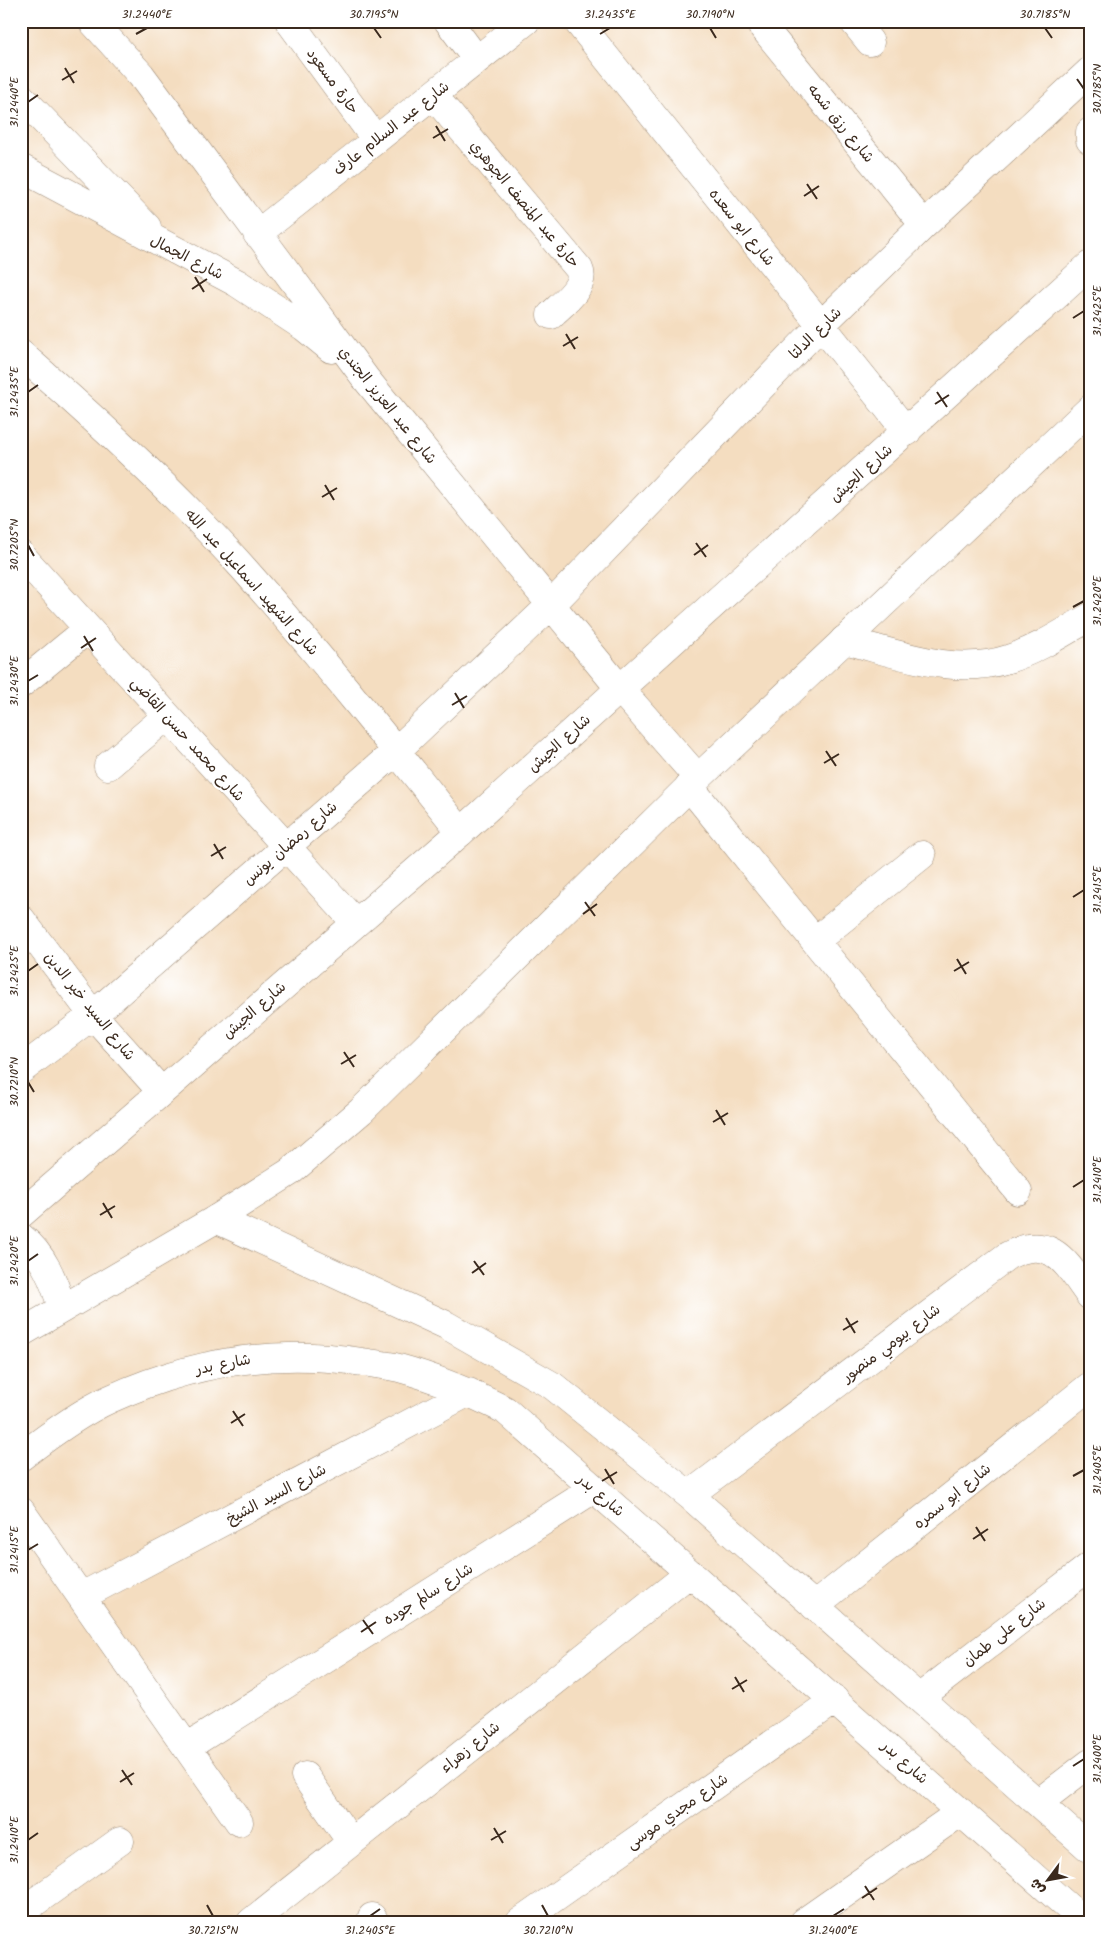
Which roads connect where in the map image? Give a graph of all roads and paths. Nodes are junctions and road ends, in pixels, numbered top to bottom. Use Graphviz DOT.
graph roads {
  1 [pos="92,21"];
  2 [pos="289,21"];
  3 [pos="448,21"];
  4 [pos="526,21"];
  5 [pos="577,21"];
  6 [pos="758,21"];
  7 [pos="853,21"];
  8 [pos="870,42"];
  9 [pos="477,60"];
  10 [pos="1090,70"];
  11 [pos="433,95"];
  12 [pos="21,97"];
  13 [pos="1090,132"];
  14 [pos="376,140"];
  15 [pos="1090,140"];
  16 [pos="21,168"];
  17 [pos="924,225"];
  18 [pos="257,234"];
  19 [pos="165,246"];
  20 [pos="1090,265"];
  21 [pos="551,315"];
  22 [pos="821,325"];
  23 [pos="21,354"];
  24 [pos="366,379"];
  25 [pos="1090,409"];
  26 [pos="907,432"];
  27 [pos="21,555"];
  28 [pos="551,606"];
  29 [pos="1090,617"];
  30 [pos="88,629"];
  31 [pos="844,640"];
  32 [pos="21,684"];
  33 [pos="620,689"];
  34 [pos="167,716"];
  35 [pos="396,751"];
  36 [pos="108,766"];
  37 [pos="694,782"];
  38 [pos="461,832"];
  39 [pos="286,846"];
  40 [pos="922,854"];
  41 [pos="21,919"];
  42 [pos="354,922"];
  43 [pos="815,941"];
  44 [pos="93,1015"];
  45 [pos="21,1070"];
  46 [pos="161,1091"];
  47 [pos="1018,1191"];
  48 [pos="21,1214"];
  49 [pos="216,1218"];
  50 [pos="21,1237"];
  51 [pos="1090,1296"];
  52 [pos="62,1308"];
  53 [pos="21,1334"];
  54 [pos="1090,1386"];
  55 [pos="469,1392"];
  56 [pos="21,1457"];
  57 [pos="594,1489"];
  58 [pos="689,1495"];
  59 [pos="21,1511"];
  60 [pos="1090,1566"];
  61 [pos="690,1573"];
  62 [pos="82,1596"];
  63 [pos="814,1606"];
  64 [pos="919,1698"];
  65 [pos="835,1700"];
  66 [pos="187,1747"];
  67 [pos="1090,1763"];
  68 [pos="305,1776"];
  69 [pos="1038,1803"];
  70 [pos="961,1812"];
  71 [pos="238,1822"];
  72 [pos="120,1840"];
  73 [pos="351,1842"];
  74 [pos="1090,1849"];
  75 [pos="21,1912"];
  76 [pos="251,1922"];
  77 [pos="520,1922"];
  78 [pos="804,1922"];
  79 [pos="1085,1922"];
  1 -- 18 [label="street, شارع عبد العزيز الجندي"];
  2 -- 14 [label="street, حارة مسعود"];
  3 -- 9 [label="street"];
  4 -- 9 [label="street, شارع عبد السلام عارف"];
  5 -- 22 [label="street, شارع ابو سعده"];
  6 -- 17 [label="street, شارع رزق شمه"];
  7 -- 8 [label="street"];
  9 -- 11 [label="street, شارع عبد السلام عارف"];
  10 -- 17 [label="street, شارع الدلتا"];
  11 -- 14 [label="street, شارع عبد السلام عارف"];
  11 -- 21 [label="street, حارة عبد المنصف الجوهري"];
  12 -- 19 [label="street"];
  13 -- 15 [label="street"];
  14 -- 18 [label="street, شارع عبد السلام عارف"];
  16 -- 19 [label="street, شارع الجمال"];
  17 -- 22 [label="street, شارع الدلتا"];
  18 -- 24 [label="street, شارع عبد العزيز الجندي"];
  19 -- 24 [label="street, شارع الجمال"];
  20 -- 26 [label="street, شارع الجيش"];
  22 -- 26 [label="street, شارع ابو سعده"];
  22 -- 28 [label="street, شارع الدلتا"];
  23 -- 35 [label="street, شارع الشهيد اسماعيل عبد الله"];
  24 -- 28 [label="street, شارع عبد العزيز الجندي"];
  25 -- 31 [label="street"];
  26 -- 33 [label="street, شارع الجيش"];
  27 -- 30 [label="street, شارع محمد حسن القاضي"];
  28 -- 33 [label="street, شارع عبد العزيز الجندي"];
  28 -- 35 [label="street, شارع رمضان يونس"];
  29 -- 31 [label="street"];
  30 -- 32 [label="street"];
  30 -- 34 [label="street, شارع محمد حسن القاضي"];
  31 -- 37 [label="street"];
  33 -- 37 [label="street, شارع عبد العزيز الجندي"];
  33 -- 38 [label="street, شارع الجيش"];
  34 -- 36 [label="street"];
  34 -- 39 [label="street, شارع محمد حسن القاضي"];
  35 -- 38 [label="street, شارع الشهيد اسماعيل عبد الله"];
  35 -- 39 [label="street, شارع رمضان يونس"];
  37 -- 43 [label="street, شارع عبد العزيز الجندي"];
  37 -- 49 [label="street"];
  38 -- 42 [label="street, شارع الجيش"];
  39 -- 42 [label="street, شارع محمد حسن القاضي"];
  39 -- 44 [label="street, شارع رمضان يونس"];
  40 -- 43 [label="street"];
  41 -- 44 [label="street, شارع السيد خير الدين"];
  42 -- 46 [label="street, شارع الجيش"];
  43 -- 47 [label="street, شارع عبد العزيز الجندي"];
  44 -- 45 [label="street, شارع رمضان يونس"];
  44 -- 46 [label="street, شارع السيد خير الدين"];
  46 -- 48 [label="street, شارع الجيش"];
  49 -- 52 [label="street"];
  49 -- 58 [label="street"];
  50 -- 52 [label="street"];
  51 -- 58 [label="street, شارع بيومي منصور"];
  52 -- 53 [label="street"];
  54 -- 63 [label="street, شارع ابو سمره"];
  55 -- 56 [label="street, شارع بدر"];
  55 -- 57 [label="street, شارع بدر"];
  55 -- 62 [label="street, شارع السيد الشيخ"];
  57 -- 61 [label="street, شارع بدر"];
  57 -- 66 [label="street, شارع سالم جوده"];
  58 -- 63 [label="street"];
  59 -- 62 [label="street"];
  60 -- 64 [label="street, شارع على طمان"];
  61 -- 65 [label="street, شارع بدر"];
  61 -- 73 [label="street, شارع زهراء"];
  62 -- 66 [label="street"];
  63 -- 64 [label="street"];
  64 -- 69 [label="street"];
  65 -- 70 [label="street, شارع بدر"];
  65 -- 77 [label="street, شارع مجدي موسى"];
  66 -- 71 [label="street"];
  67 -- 69 [label="street"];
  68 -- 73 [label="street"];
  69 -- 74 [label="street"];
  70 -- 78 [label="street"];
  70 -- 79 [label="street, شارع بدر"];
  72 -- 75 [label="street"];
  73 -- 76 [label="street, شارع زهراء"];
}
